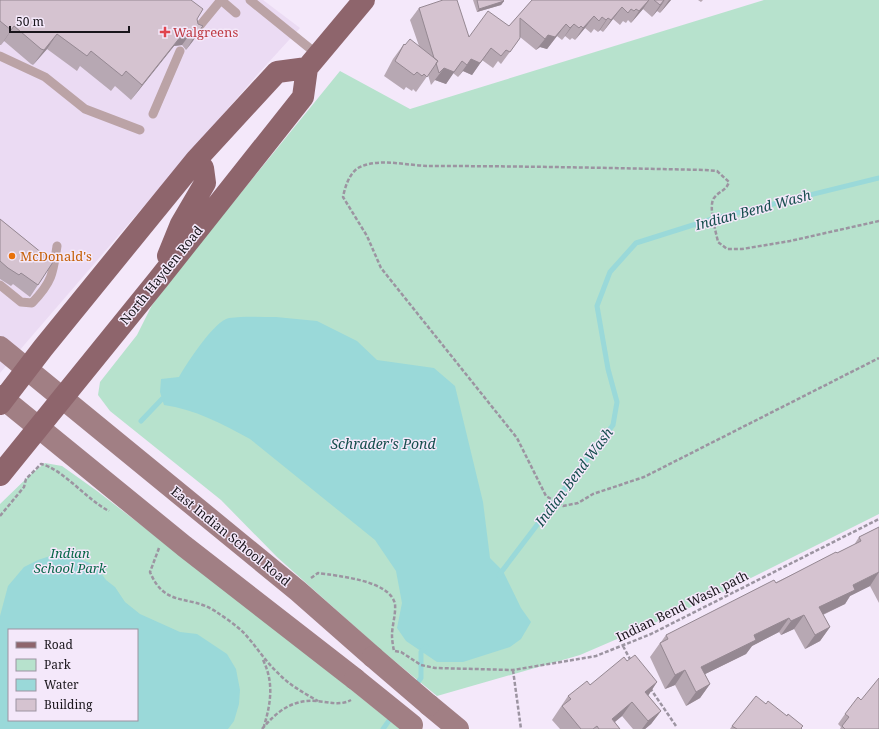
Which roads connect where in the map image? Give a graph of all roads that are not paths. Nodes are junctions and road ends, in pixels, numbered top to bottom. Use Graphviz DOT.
graph roads {
  1 [pos="221,0"];
  2 [pos="250,0"];
  3 [pos="364,0"];
  4 [pos="236,13"];
  5 [pos="192,35"];
  6 [pos="180,50"];
  7 [pos="0,56"];
  8 [pos="313,61"];
  9 [pos="153,114"];
  10 [pos="140,130"];
  11 [pos="196,160"];
  12 [pos="57,246"];
  13 [pos="158,280"];
  14 [pos="0,285"];
  15 [pos="0,347"];
  16 [pos="26,369"];
  17 [pos="61,398"];
  18 [pos="1,400"];
  19 [pos="38,427"];
  20 [pos="0,475"];
  21 [pos="414,727"];
  22 [pos="458,729"];
  1 -- 4 [label="lane"];
  1 -- 5 [label="lane"];
  2 -- 8 [label="lane"];
  3 -- 8 [label="main road"];
  6 -- 9 [label="lane"];
  7 -- 10 [label="lane"];
  8 -- 11 [label="main road"];
  8 -- 13 [label="main road, North Hayden Road"];
  11 -- 13 [label="main road"];
  11 -- 16 [label="main road"];
  12 -- 14 [label="lane"];
  13 -- 17 [label="main road, North Hayden Road"];
  15 -- 16 [label="main road, East Indian School Road"];
  16 -- 17 [label="main road, East Indian School Road"];
  16 -- 18 [label="main road"];
  17 -- 19 [label="main road, North Hayden Road"];
  17 -- 22 [label="main road, East Indian School Road, bridge"];
  18 -- 19 [label="main road"];
  19 -- 20 [label="main road, North Hayden Road"];
  19 -- 21 [label="main road, bridge"];
}
